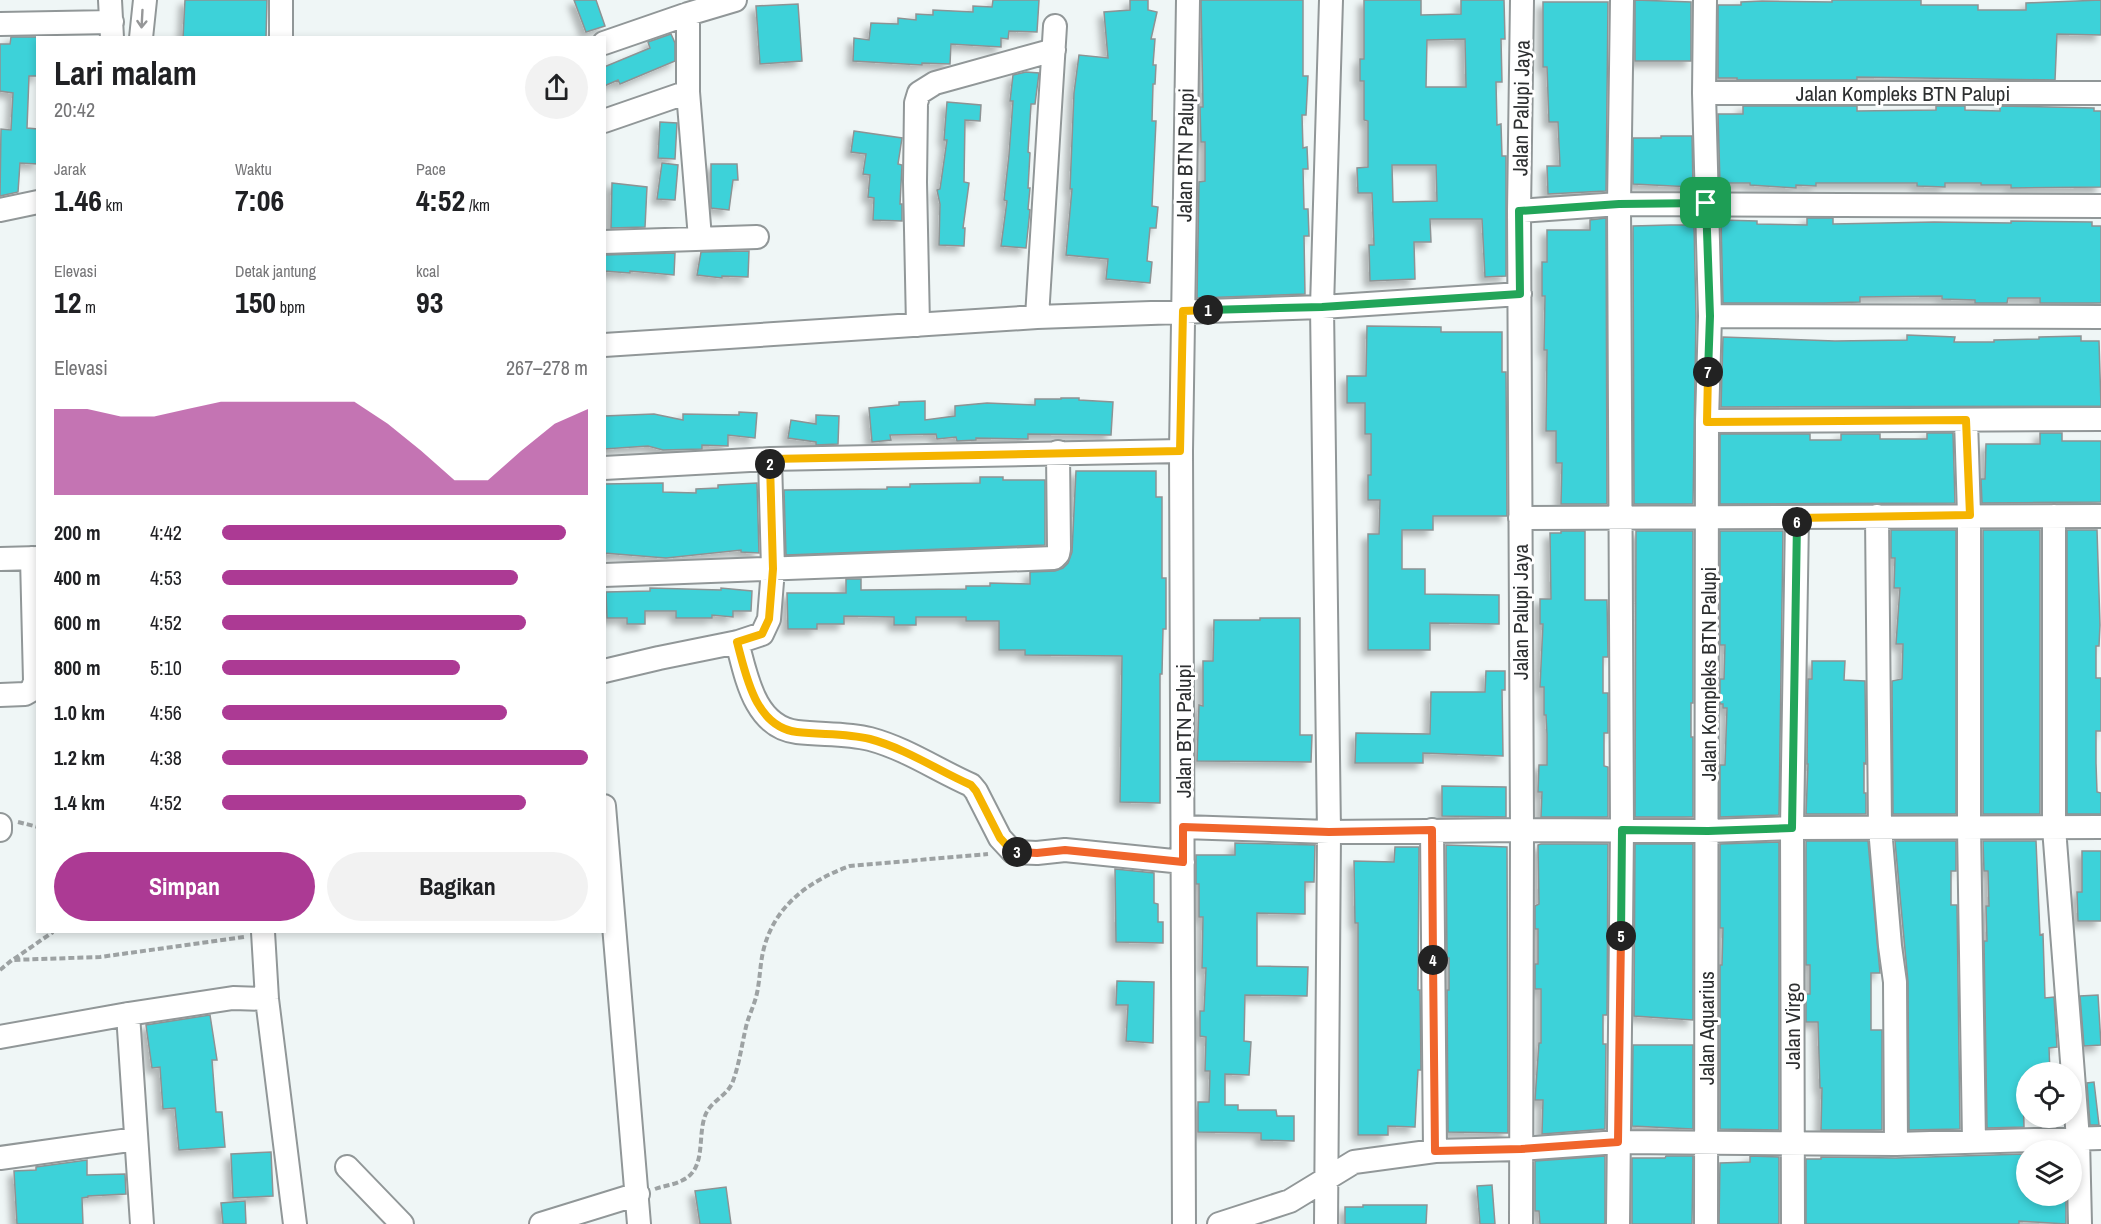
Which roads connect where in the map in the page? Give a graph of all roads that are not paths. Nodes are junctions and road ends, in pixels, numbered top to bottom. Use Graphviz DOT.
graph roads {
  1 [pos="145,0"];
  2 [pos="281,0"];
  3 [pos="735,0"];
  4 [pos="1188,0"];
  5 [pos="1331,0"];
  6 [pos="1522,0"];
  7 [pos="1622,0"];
  8 [pos="1705,0"];
  9 [pos="688,14"];
  10 [pos="111,20"];
  11 [pos="0,24"];
  12 [pos="1055,26"];
  13 [pos="141,36"];
  14 [pos="281,36"];
  15 [pos="606,42"];
  16 [pos="1054,51"];
  17 [pos="688,92"];
  18 [pos="1704,93"];
  19 [pos="2101,93"];
  20 [pos="606,120"];
  21 [pos="36,202"];
  22 [pos="1706,203"];
  23 [pos="1619,204"];
  24 [pos="2101,206"];
  25 [pos="0,210"];
  26 [pos="1519,211"];
  27 [pos="757,237"];
  28 [pos="700,238"];
  29 [pos="606,239"];
  30 [pos="1520,294"];
  31 [pos="1322,307"];
  32 [pos="1183,311"];
  33 [pos="1710,316"];
  34 [pos="1037,317"];
  35 [pos="2101,317"];
  36 [pos="918,325"];
  37 [pos="606,345"];
  38 [pos="2101,419"];
  39 [pos="1966,420"];
  40 [pos="1707,422"];
  41 [pos="1180,451"];
  42 [pos="1058,452"];
  43 [pos="770,459"];
  44 [pos="606,468"];
  45 [pos="1970,515"];
  46 [pos="1877,516"];
  47 [pos="2054,516"];
  48 [pos="2101,516"];
  49 [pos="1520,518"];
  50 [pos="1708,518"];
  51 [pos="1797,518"];
  52 [pos="1620,519"];
  53 [pos="35,558"];
  54 [pos="0,559"];
  55 [pos="773,569"];
  56 [pos="606,575"];
  57 [pos="737,642"];
  58 [pos="606,670"];
  59 [pos="31,694"];
  60 [pos="0,695"];
  61 [pos="0,825"];
  62 [pos="2101,826"];
  63 [pos="1183,827"];
  64 [pos="1792,828"];
  65 [pos="1880,828"];
  66 [pos="1969,828"];
  67 [pos="2054,828"];
  68 [pos="606,829"];
  69 [pos="0,830"];
  70 [pos="1432,830"];
  71 [pos="1522,830"];
  72 [pos="1622,830"];
  73 [pos="1708,831"];
  74 [pos="1329,832"];
  75 [pos="1183,862"];
  76 [pos="258,934"];
  77 [pos="267,999"];
  78 [pos="128,1014"];
  79 [pos="0,1037"];
  80 [pos="2101,1138"];
  81 [pos="136,1139"];
  82 [pos="2078,1139"];
  83 [pos="1974,1141"];
  84 [pos="1618,1142"];
  85 [pos="1706,1143"];
  86 [pos="1792,1143"];
  87 [pos="1896,1144"];
  88 [pos="1521,1149"];
  89 [pos="1435,1151"];
  90 [pos="0,1158"];
  91 [pos="347,1167"];
  92 [pos="1327,1178"];
  93 [pos="638,1194"];
  94 [pos="142,1224"];
  95 [pos="295,1224"];
  96 [pos="402,1224"];
  97 [pos="542,1224"];
  98 [pos="639,1224"];
  99 [pos="1184,1224"];
  100 [pos="1219,1224"];
  101 [pos="1326,1224"];
  102 [pos="1521,1224"];
  103 [pos="1618,1224"];
  104 [pos="1706,1224"];
  105 [pos="1793,1224"];
  106 [pos="2080,1224"];
  1 -- 13 [label="street, one-way"];
  2 -- 14 [label="street"];
  3 -- 9 [label="street"];
  4 -- 32 [label="street, Jalan BTN Palupi"];
  5 -- 31 [label="street"];
  6 -- 26 [label="street, Jalan Palupi Jaya"];
  7 -- 23 [label="street"];
  8 -- 18 [label="street, Jalan Kompleks BTN Palupi"];
  9 -- 15 [label="street"];
  9 -- 17 [label="street"];
  10 -- 11 [label="street"];
  12 -- 16 [label="street"];
  16 -- 34 [label="street"];
  16 -- 36 [label="street"];
  17 -- 20 [label="street"];
  17 -- 28 [label="street"];
  18 -- 19 [label="street, Jalan Kompleks BTN Palupi"];
  18 -- 22 [label="street, Jalan Kompleks BTN Palupi"];
  21 -- 25 [label="street"];
  22 -- 23 [label="street"];
  22 -- 24 [label="street"];
  22 -- 33 [label="street, Jalan Kompleks BTN Palupi"];
  23 -- 26 [label="street"];
  23 -- 52 [label="street"];
  26 -- 30 [label="street, Jalan Palupi Jaya"];
  27 -- 28 [label="street"];
  28 -- 29 [label="street"];
  30 -- 31 [label="street"];
  30 -- 49 [label="street, Jalan Palupi Jaya"];
  31 -- 32 [label="street"];
  31 -- 74 [label="street"];
  32 -- 34 [label="street"];
  32 -- 41 [label="street, Jalan BTN Palupi"];
  33 -- 35 [label="street"];
  33 -- 40 [label="street, Jalan Kompleks BTN Palupi"];
  34 -- 36 [label="street"];
  36 -- 37 [label="street"];
  38 -- 39 [label="street"];
  39 -- 40 [label="street"];
  39 -- 45 [label="street"];
  40 -- 50 [label="street, Jalan Kompleks BTN Palupi"];
  41 -- 42 [label="street"];
  41 -- 63 [label="street, Jalan BTN Palupi"];
  42 -- 43 [label="street"];
  42 -- 55 [label="street"];
  43 -- 44 [label="street"];
  43 -- 55 [label="street"];
  45 -- 46 [label="street"];
  45 -- 47 [label="street"];
  45 -- 66 [label="street"];
  46 -- 51 [label="street"];
  46 -- 65 [label="street"];
  47 -- 48 [label="street"];
  47 -- 67 [label="street"];
  49 -- 52 [label="street"];
  49 -- 71 [label="street, Jalan Palupi Jaya"];
  50 -- 51 [label="street"];
  50 -- 52 [label="street"];
  50 -- 73 [label="street, Jalan Kompleks BTN Palupi"];
  51 -- 64 [label="street, Jalan Virgo"];
  52 -- 72 [label="street"];
  53 -- 54 [label="street"];
  53 -- 59 [label="street"];
  55 -- 56 [label="street"];
  55 -- 57 [label="street"];
  57 -- 58 [label="street"];
  57 -- 75 [label="street"];
  59 -- 60 [label="street"];
  61 -- 69 [label="street"];
  62 -- 67 [label="street"];
  63 -- 74 [label="street"];
  63 -- 75 [label="street, Jalan BTN Palupi"];
  64 -- 65 [label="street"];
  64 -- 73 [label="street"];
  64 -- 86 [label="street, Jalan Virgo"];
  65 -- 66 [label="street"];
  65 -- 87 [label="street"];
  66 -- 67 [label="street"];
  66 -- 83 [label="street"];
  67 -- 82 [label="street"];
  68 -- 93 [label="street"];
  70 -- 71 [label="street"];
  70 -- 74 [label="street"];
  70 -- 89 [label="street"];
  71 -- 72 [label="street"];
  71 -- 88 [label="street, Jalan Palupi Jaya"];
  72 -- 73 [label="street"];
  72 -- 84 [label="street"];
  73 -- 85 [label="street, Jalan Aquarius"];
  74 -- 92 [label="street"];
  75 -- 99 [label="street, Jalan BTN Palupi"];
  76 -- 77 [label="street"];
  77 -- 78 [label="street"];
  77 -- 95 [label="street"];
  78 -- 79 [label="street"];
  78 -- 81 [label="street"];
  80 -- 82 [label="street"];
  81 -- 90 [label="street"];
  81 -- 94 [label="street"];
  82 -- 83 [label="street"];
  82 -- 106 [label="street"];
  83 -- 87 [label="street"];
  84 -- 85 [label="street"];
  84 -- 88 [label="street"];
  84 -- 103 [label="street"];
  85 -- 86 [label="street"];
  85 -- 104 [label="street, Jalan Aquarius"];
  86 -- 87 [label="street"];
  86 -- 105 [label="street, Jalan Virgo"];
  88 -- 89 [label="street"];
  88 -- 102 [label="street, Jalan Palupi Jaya"];
  89 -- 92 [label="street"];
  91 -- 96 [label="street"];
  92 -- 100 [label="street"];
  92 -- 101 [label="street"];
  93 -- 97 [label="street"];
  93 -- 98 [label="street"];
}
